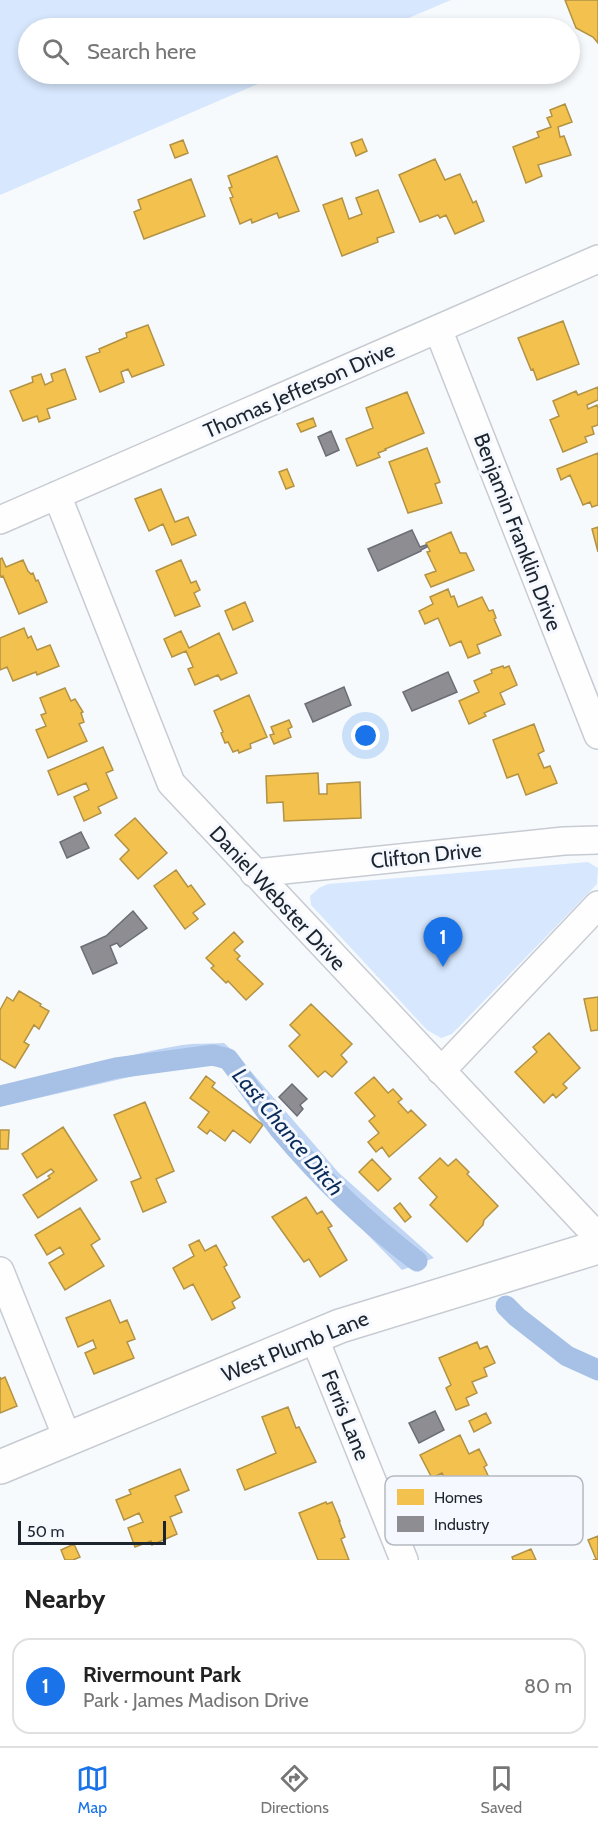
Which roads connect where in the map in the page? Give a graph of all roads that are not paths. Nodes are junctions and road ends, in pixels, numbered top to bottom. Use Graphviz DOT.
graph roads {
  1 [pos="598,259"];
  2 [pos="438,329"];
  3 [pos="57,495"];
  4 [pos="0,520"];
  5 [pos="598,735"];
  6 [pos="598,840"];
  7 [pos="254,873"];
  8 [pos="598,904"];
  9 [pos="441,1071"];
  10 [pos="598,1237"];
  11 [pos="598,1247"];
  12 [pos="0,1271"];
  13 [pos="314,1337"];
  14 [pos="68,1440"];
  15 [pos="0,1467"];
  16 [pos="385,1513"];
  17 [pos="398,1545"];
  18 [pos="404,1560"];
  1 -- 2 [label="street, Thomas Jefferson Drive"];
  2 -- 3 [label="street, Thomas Jefferson Drive"];
  2 -- 5 [label="street, Benjamin Franklin Drive"];
  3 -- 4 [label="street, Thomas Jefferson Drive"];
  3 -- 7 [label="street, Daniel Webster Drive"];
  6 -- 7 [label="street, Clifton Drive"];
  7 -- 9 [label="street, Daniel Webster Drive"];
  8 -- 9 [label="street"];
  9 -- 10 [label="street, Daniel Webster Drive"];
  11 -- 13 [label="main road, West Plumb Lane"];
  12 -- 14 [label="street"];
  13 -- 14 [label="main road, West Plumb Lane"];
  13 -- 16 [label="street, Ferris Lane"];
  14 -- 15 [label="main road, West Plumb Lane"];
  17 -- 18 [label="street, Ferris Lane"];
}
